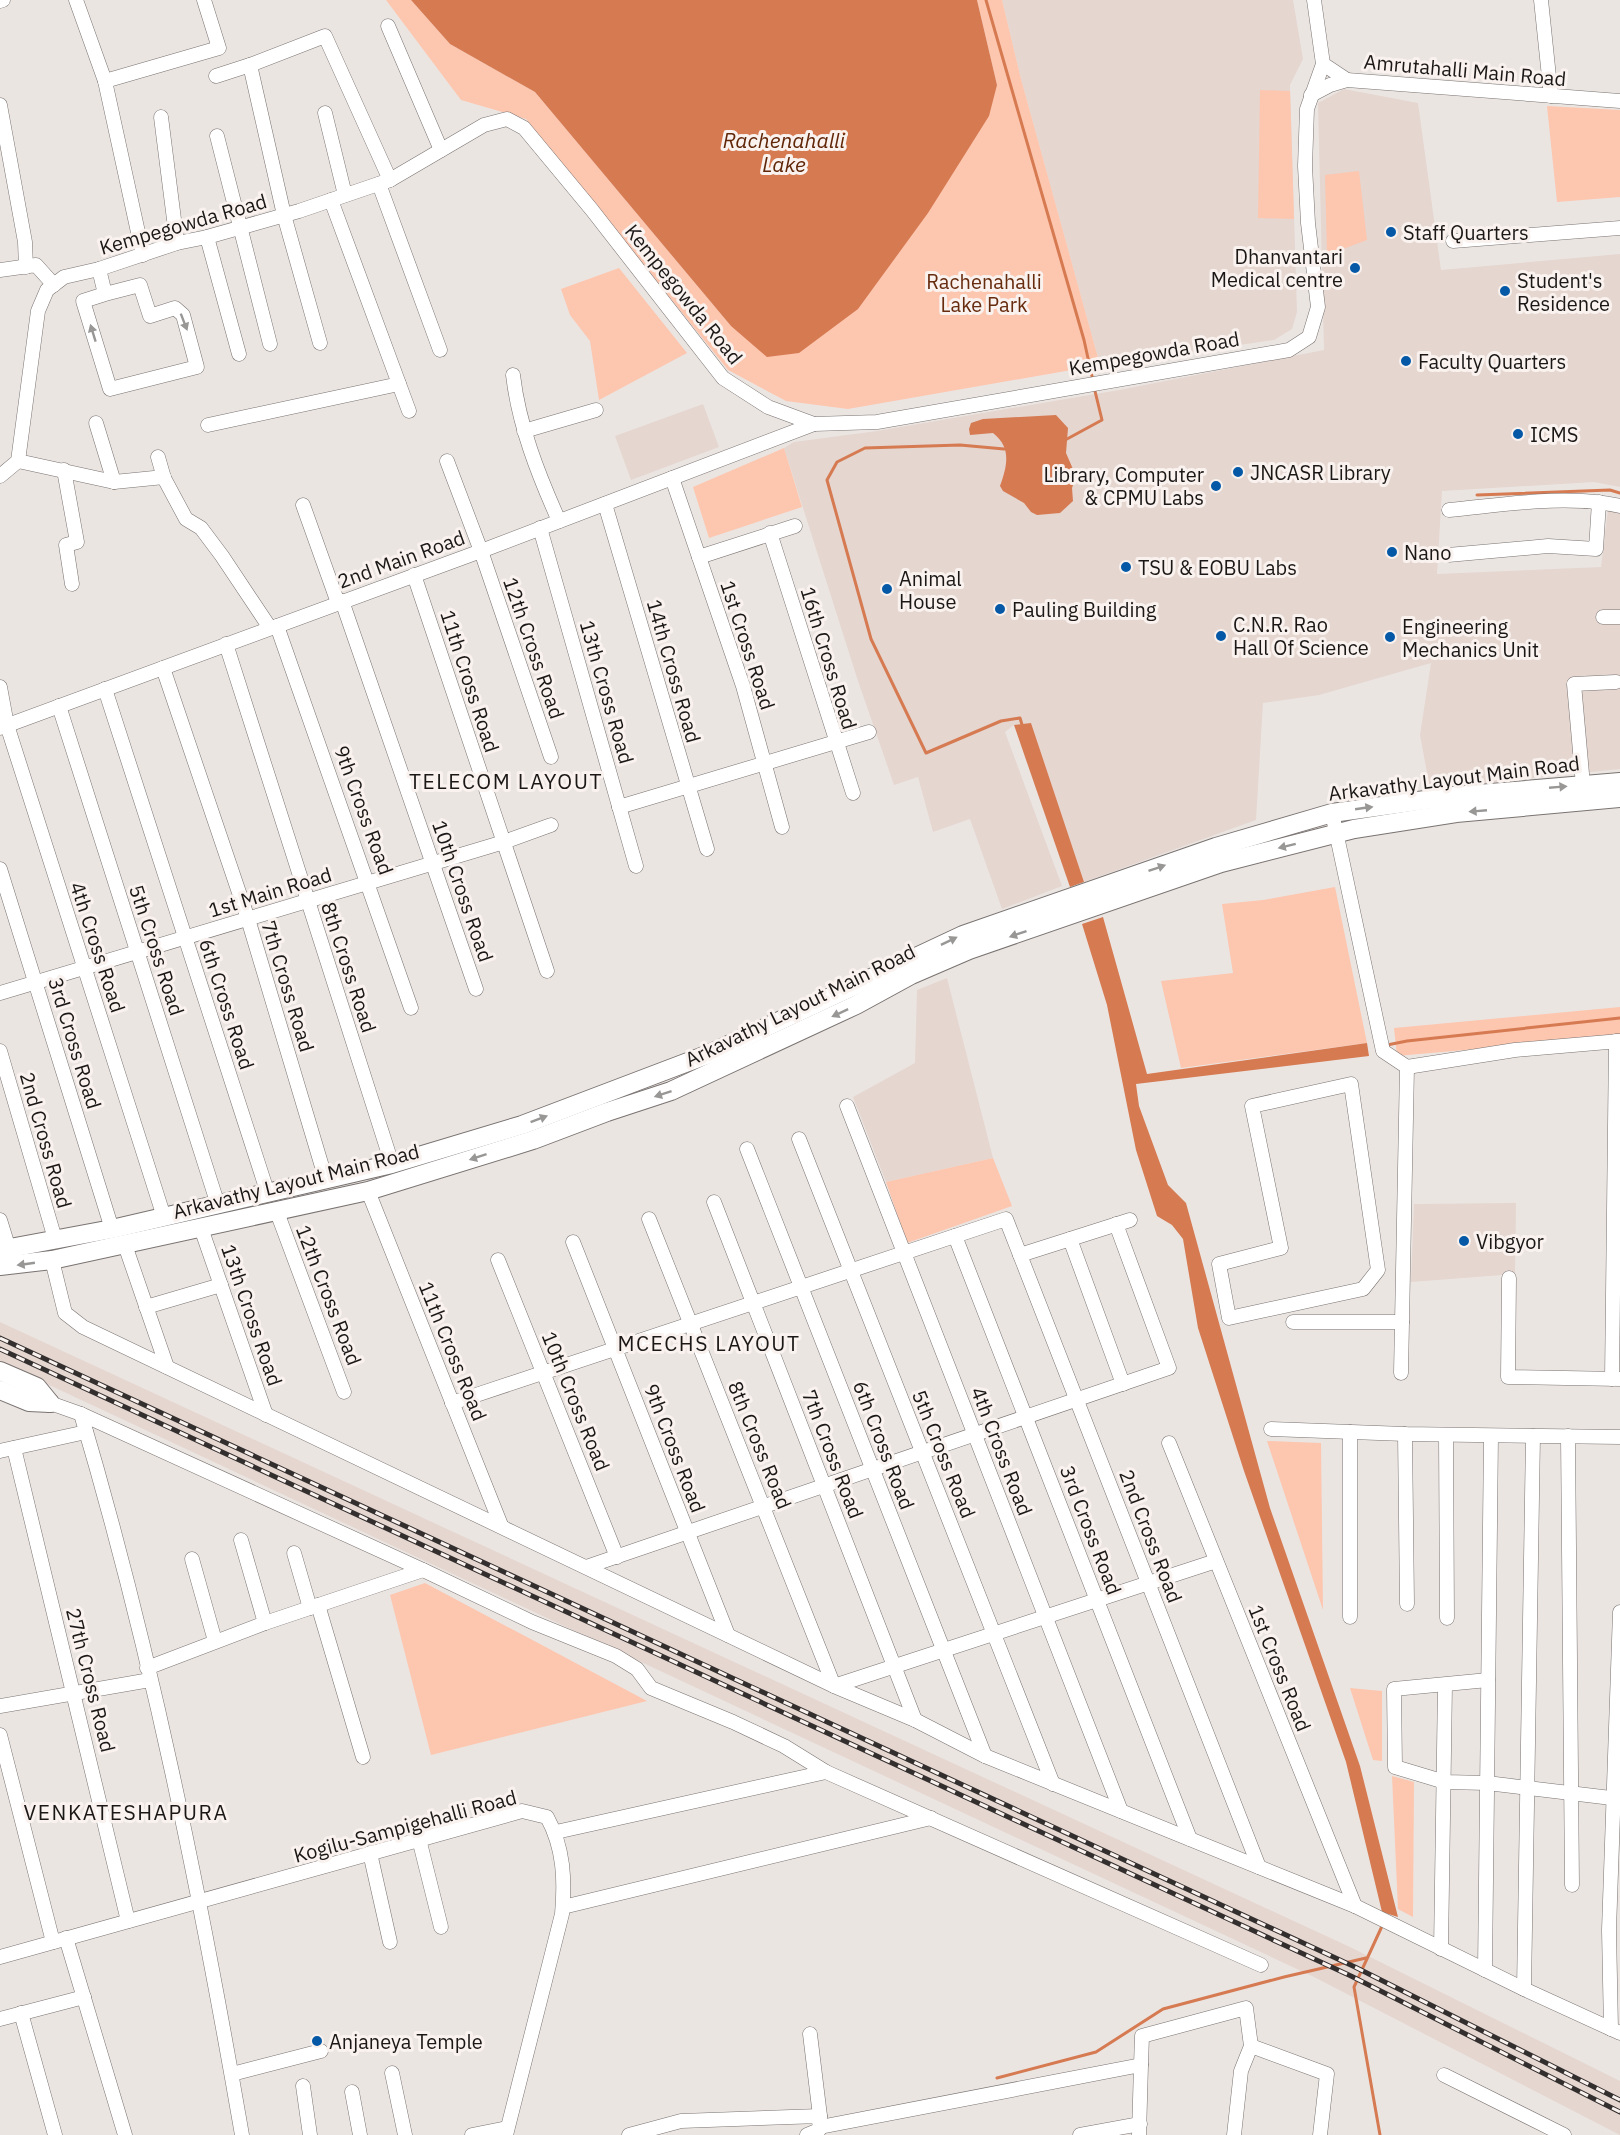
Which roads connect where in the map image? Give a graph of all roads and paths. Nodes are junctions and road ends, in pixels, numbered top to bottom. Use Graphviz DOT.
graph roads {
  1 [pos="76,0"];
  2 [pos="204,0"];
  3 [pos="1314,0"];
  4 [pos="1541,0"];
  5 [pos="388,27"];
  6 [pos="1323,64"];
  7 [pos="250,65"];
  8 [pos="216,76"];
  9 [pos="1347,80"];
  10 [pos="105,81"];
  11 [pos="1311,95"];
  12 [pos="1551,96"];
  13 [pos="1620,101"];
  14 [pos="0,105"];
  15 [pos="325,113"];
  16 [pos="161,117"];
  17 [pos="216,136"];
  18 [pos="441,150"];
  19 [pos="384,182"];
  20 [pos="345,195"];
  21 [pos="331,200"];
  22 [pos="284,215"];
  23 [pos="239,228"];
  24 [pos="1620,228"];
  25 [pos="207,237"];
  26 [pos="1453,241"];
  27 [pos="177,243"];
  28 [pos="143,255"];
  29 [pos="26,267"];
  30 [pos="104,267"];
  31 [pos="0,270"];
  32 [pos="59,281"];
  33 [pos="110,292"];
  34 [pos="320,343"];
  35 [pos="270,344"];
  36 [pos="440,350"];
  37 [pos="239,354"];
  38 [pos="513,375"];
  39 [pos="399,384"];
  40 [pos="596,410"];
  41 [pos="409,411"];
  42 [pos="96,423"];
  43 [pos="814,424"];
  44 [pos="208,425"];
  45 [pos="524,431"];
  46 [pos="158,457"];
  47 [pos="18,461"];
  48 [pos="447,461"];
  49 [pos="64,470"];
  50 [pos="0,476"];
  51 [pos="164,477"];
  52 [pos="672,478"];
  53 [pos="114,482"];
  54 [pos="1599,502"];
  55 [pos="605,504"];
  56 [pos="303,505"];
  57 [pos="1620,506"];
  58 [pos="1449,510"];
  59 [pos="559,521"];
  60 [pos="795,526"];
  61 [pos="540,528"];
  62 [pos="770,533"];
  63 [pos="481,551"];
  64 [pos="1448,555"];
  65 [pos="699,557"];
  66 [pos="414,575"];
  67 [pos="72,584"];
  68 [pos="340,602"];
  69 [pos="1603,617"];
  70 [pos="1620,617"];
  71 [pos="273,627"];
  72 [pos="226,645"];
  73 [pos="163,668"];
  74 [pos="1616,682"];
  75 [pos="0,687"];
  76 [pos="105,689"];
  77 [pos="59,706"];
  78 [pos="4,726"];
  79 [pos="869,732"];
  80 [pos="835,742"];
  81 [pos="551,757"];
  82 [pos="765,763"];
  83 [pos="1620,782"];
  84 [pos="1582,785"];
  85 [pos="688,786"];
  86 [pos="853,793"];
  87 [pos="1620,798"];
  88 [pos="619,807"];
  89 [pos="1332,813"];
  90 [pos="551,825"];
  91 [pos="782,826"];
  92 [pos="1337,833"];
  93 [pos="504,842"];
  94 [pos="707,849"];
  95 [pos="433,863"];
  96 [pos="636,866"];
  97 [pos="0,868"];
  98 [pos="369,882"];
  99 [pos="1103,895"];
  100 [pos="308,901"];
  101 [pos="1071,906"];
  102 [pos="248,919"];
  103 [pos="185,938"];
  104 [pos="137,952"];
  105 [pos="84,968"];
  106 [pos="547,971"];
  107 [pos="35,982"];
  108 [pos="476,989"];
  109 [pos="0,993"];
  110 [pos="411,1008"];
  111 [pos="1618,1041"];
  112 [pos="0,1051"];
  113 [pos="709,1054"];
  114 [pos="1407,1067"];
  115 [pos="716,1071"];
  116 [pos="847,1106"];
  117 [pos="799,1139"];
  118 [pos="747,1149"];
  119 [pos="392,1164"];
  120 [pos="326,1180"];
  121 [pos="368,1191"];
  122 [pos="268,1194"];
  123 [pos="714,1202"];
  124 [pos="218,1205"];
  125 [pos="277,1212"];
  126 [pos="164,1217"];
  127 [pos="650,1219"];
  128 [pos="0,1220"];
  129 [pos="1130,1220"];
  130 [pos="1116,1224"];
  131 [pos="201,1228"];
  132 [pos="112,1229"];
  133 [pos="955,1236"];
  134 [pos="55,1239"];
  135 [pos="1070,1239"];
  136 [pos="573,1242"];
  137 [pos="125,1245"];
  138 [pos="5,1249"];
  139 [pos="904,1253"];
  140 [pos="1020,1255"];
  141 [pos="52,1260"];
  142 [pos="498,1260"];
  143 [pos="0,1266"];
  144 [pos="1403,1269"];
  145 [pos="851,1270"];
  146 [pos="1378,1270"];
  147 [pos="1509,1278"];
  148 [pos="221,1285"];
  149 [pos="801,1287"];
  150 [pos="753,1303"];
  151 [pos="146,1307"];
  152 [pos="1293,1322"];
  153 [pos="1402,1322"];
  154 [pos="691,1324"];
  155 [pos="615,1349"];
  156 [pos="167,1367"];
  157 [pos="0,1371"];
  158 [pos="543,1373"];
  159 [pos="1401,1373"];
  160 [pos="1616,1379"];
  161 [pos="1123,1384"];
  162 [pos="0,1390"];
  163 [pos="344,1392"];
  164 [pos="33,1395"];
  165 [pos="1077,1400"];
  166 [pos="50,1403"];
  167 [pos="452,1403"];
  168 [pos="81,1414"];
  169 [pos="266,1415"];
  170 [pos="1025,1417"];
  171 [pos="1271,1429"];
  172 [pos="86,1432"];
  173 [pos="1350,1432"];
  174 [pos="974,1434"];
  175 [pos="1405,1434"];
  176 [pos="1446,1435"];
  177 [pos="1491,1436"];
  178 [pos="1533,1436"];
  179 [pos="1568,1436"];
  180 [pos="1620,1437"];
  181 [pos="1169,1443"];
  182 [pos="14,1448"];
  183 [pos="0,1451"];
  184 [pos="922,1452"];
  185 [pos="873,1469"];
  186 [pos="824,1486"];
  187 [pos="763,1507"];
  188 [pos="501,1526"];
  189 [pos="687,1533"];
  190 [pos="241,1540"];
  191 [pos="294,1553"];
  192 [pos="617,1557"];
  193 [pos="192,1559"];
  194 [pos="1216,1561"];
  195 [pos="586,1567"];
  196 [pos="423,1569"];
  197 [pos="1149,1583"];
  198 [pos="1097,1600"];
  199 [pos="1407,1604"];
  200 [pos="314,1607"];
  201 [pos="1620,1612"];
  202 [pos="1045,1617"];
  203 [pos="1350,1617"];
  204 [pos="1447,1618"];
  205 [pos="265,1623"];
  206 [pos="994,1633"];
  207 [pos="728,1635"];
  208 [pos="214,1641"];
  209 [pos="943,1650"];
  210 [pos="894,1666"];
  211 [pos="149,1674"];
  212 [pos="1488,1680"];
  213 [pos="1445,1685"];
  214 [pos="834,1686"];
  215 [pos="74,1693"];
  216 [pos="0,1706"];
  217 [pos="915,1720"];
  218 [pos="0,1735"];
  219 [pos="985,1756"];
  220 [pos="363,1757"];
  221 [pos="826,1772"];
  222 [pos="1445,1782"];
  223 [pos="1487,1783"];
  224 [pos="1053,1784"];
  225 [pos="1527,1788"];
  226 [pos="1572,1793"];
  227 [pos="1617,1798"];
  228 [pos="1121,1811"];
  229 [pos="931,1818"];
  230 [pos="556,1832"];
  231 [pos="419,1839"];
  232 [pos="1190,1839"];
  233 [pos="370,1853"];
  234 [pos="1259,1868"];
  235 [pos="1572,1885"];
  236 [pos="200,1902"];
  237 [pos="563,1906"];
  238 [pos="1355,1906"];
  239 [pos="128,1921"];
  240 [pos="441,1927"];
  241 [pos="60,1940"];
  242 [pos="390,1942"];
  243 [pos="1441,1948"];
  244 [pos="0,1957"];
  245 [pos="1261,1965"];
  246 [pos="1485,1970"];
  247 [pos="1616,1973"];
  248 [pos="1524,1989"];
  249 [pos="84,1997"];
  250 [pos="21,2013"];
  251 [pos="0,2019"];
  252 [pos="1616,2031"];
  253 [pos="810,2034"];
  254 [pos="1251,2046"];
  255 [pos="321,2051"];
  256 [pos="1141,2065"];
  257 [pos="392,2073"];
  258 [pos="232,2074"];
  259 [pos="1444,2075"];
  260 [pos="303,2086"];
  261 [pos="352,2092"];
  262 [pos="820,2122"];
  263 [pos="1140,2129"];
  264 [pos="507,2132"];
  265 [pos="55,2135"];
  266 [pos="125,2135"];
  267 [pos="242,2135"];
  268 [pos="310,2135"];
  269 [pos="360,2135"];
  270 [pos="405,2135"];
  271 [pos="472,2135"];
  272 [pos="629,2135"];
  273 [pos="807,2135"];
  274 [pos="1080,2135"];
  275 [pos="1234,2135"];
  276 [pos="1320,2135"];
  277 [pos="1564,2135"];
  1 -- 10 [label="street"];
  2 -- 10 [label="street"];
  3 -- 6 [label="street, Kempegowda Road"];
  4 -- 12 [label="street"];
  5 -- 18 [label="street"];
  6 -- 9 [label="street"];
  6 -- 11 [label="street, Kempegowda Road"];
  7 -- 8 [label="street"];
  7 -- 19 [label="street"];
  7 -- 22 [label="street"];
  9 -- 11 [label="street, Amrutahalli Main Road"];
  9 -- 12 [label="street, Amrutahalli Main Road"];
  10 -- 28 [label="street"];
  11 -- 43 [label="street, Kempegowda Road"];
  12 -- 13 [label="street, Amrutahalli Main Road"];
  14 -- 29 [label="street"];
  15 -- 20 [label="street"];
  16 -- 27 [label="street"];
  17 -- 23 [label="street"];
  18 -- 19 [label="street, Kempegowda Road"];
  18 -- 43 [label="street, Kempegowda Road"];
  19 -- 20 [label="street, Kempegowda Road"];
  19 -- 36 [label="street"];
  20 -- 21 [label="street, Kempegowda Road"];
  21 -- 22 [label="street, Kempegowda Road"];
  21 -- 39 [label="street"];
  22 -- 23 [label="street, Kempegowda Road"];
  22 -- 34 [label="street"];
  23 -- 25 [label="street, Kempegowda Road"];
  23 -- 35 [label="street"];
  24 -- 26 [label="street"];
  25 -- 27 [label="street, Kempegowda Road"];
  25 -- 37 [label="street"];
  27 -- 28 [label="street, Kempegowda Road"];
  28 -- 30 [label="street, Kempegowda Road"];
  29 -- 31 [label="street"];
  29 -- 32 [label="street"];
  30 -- 32 [label="street, Kempegowda Road"];
  30 -- 33 [label="street"];
  32 -- 47 [label="street"];
  33 -- 33 [label="street, one-way"];
  38 -- 45 [label="street"];
  39 -- 41 [label="street"];
  39 -- 44 [label="street"];
  40 -- 45 [label="street"];
  42 -- 53 [label="street"];
  43 -- 52 [label="street, 2nd Main Road"];
  45 -- 59 [label="street"];
  46 -- 51 [label="street, 9th Cross Road"];
  47 -- 49 [label="street"];
  47 -- 50 [label="street"];
  48 -- 63 [label="street, 12th Cross Road"];
  49 -- 53 [label="street"];
  49 -- 67 [label="street"];
  51 -- 53 [label="street"];
  51 -- 71 [label="street, 9th Cross Road"];
  52 -- 55 [label="street, 2nd Main Road"];
  52 -- 65 [label="street, 1st Cross Road"];
  54 -- 57 [label="street"];
  54 -- 58 [label="street"];
  54 -- 64 [label="street"];
  55 -- 59 [label="street, 2nd Main Road"];
  55 -- 85 [label="street, 14th Cross Road"];
  56 -- 68 [label="street, 10th Cross Road"];
  59 -- 61 [label="street, 2nd Main Road"];
  60 -- 62 [label="street"];
  61 -- 63 [label="street, 2nd Main Road"];
  61 -- 88 [label="street, 13th Cross Road"];
  62 -- 65 [label="street"];
  62 -- 80 [label="street, 16th Cross Road"];
  63 -- 66 [label="street, 2nd Main Road"];
  63 -- 81 [label="street, 12th Cross Road"];
  65 -- 82 [label="street, 1st Cross Road"];
  66 -- 68 [label="street, 2nd Main Road"];
  66 -- 93 [label="street, 11th Cross Road"];
  68 -- 71 [label="street, 2nd Main Road"];
  68 -- 95 [label="street, 10th Cross Road"];
  69 -- 70 [label="street"];
  71 -- 72 [label="street, 2nd Main Road"];
  71 -- 98 [label="street, 9th Cross Road"];
  72 -- 73 [label="street, 2nd Main Road"];
  72 -- 100 [label="street, 8th Cross Road"];
  73 -- 76 [label="street, 2nd Main Road"];
  73 -- 102 [label="street, 7th Cross Road"];
  74 -- 84 [label="street"];
  75 -- 78 [label="street, 4th Cross Road"];
  76 -- 77 [label="street, 2nd Main Road"];
  76 -- 103 [label="street, 6th Cross Road"];
  77 -- 78 [label="street, 2nd Main Road"];
  77 -- 104 [label="street, 5th Cross Road"];
  78 -- 105 [label="street, 4th Cross Road"];
  79 -- 80 [label="street"];
  80 -- 82 [label="street"];
  80 -- 86 [label="street, 16th Cross Road"];
  82 -- 85 [label="street"];
  82 -- 91 [label="street, 1st Cross Road"];
  83 -- 84 [label="main road, Arkavathy Layout Main Road"];
  89 -- 84 [label="main road, Arkavathy Layout Main Road, one-way"];
  85 -- 88 [label="street"];
  85 -- 94 [label="street, 14th Cross Road"];
  87 -- 92 [label="main road, Arkavathy Layout Main Road, one-way"];
  88 -- 96 [label="street, 13th Cross Road"];
  89 -- 92 [label="street"];
  99 -- 89 [label="main road, Arkavathy Layout Main Road, one-way"];
  90 -- 93 [label="street, 1st Main Road"];
  92 -- 99 [label="main road, Arkavathy Layout Main Road, one-way"];
  92 -- 114 [label="street"];
  93 -- 95 [label="street, 1st Main Road"];
  93 -- 106 [label="street, 11th Cross Road"];
  95 -- 98 [label="street, 1st Main Road"];
  95 -- 108 [label="street, 10th Cross Road"];
  97 -- 107 [label="street, 3rd Cross Road"];
  98 -- 100 [label="street, 1st Main Road"];
  98 -- 110 [label="street, 9th Cross Road"];
  99 -- 101 [label="main road, Arkavathy Layout Main Road"];
  100 -- 102 [label="street, 1st Main Road"];
  100 -- 119 [label="street, 8th Cross Road"];
  113 -- 101 [label="main road, Arkavathy Layout Main Road, one-way"];
  101 -- 115 [label="main road, Arkavathy Layout Main Road, one-way"];
  102 -- 103 [label="street, 1st Main Road"];
  102 -- 120 [label="street, 7th Cross Road"];
  103 -- 104 [label="street, 1st Main Road"];
  103 -- 122 [label="street, 6th Cross Road"];
  104 -- 105 [label="street, 1st Main Road"];
  104 -- 124 [label="street, 5th Cross Road"];
  105 -- 107 [label="street, 1st Main Road"];
  105 -- 126 [label="street, 4th Cross Road"];
  107 -- 109 [label="street, 1st Main Road"];
  107 -- 132 [label="street, 3rd Cross Road"];
  111 -- 114 [label="street"];
  111 -- 160 [label="street"];
  112 -- 134 [label="street, 2nd Cross Road"];
  113 -- 115 [label="main road"];
  119 -- 113 [label="main road, Arkavathy Layout Main Road, one-way"];
  114 -- 144 [label="street"];
  115 -- 121 [label="main road, Arkavathy Layout Main Road, one-way"];
  116 -- 139 [label="street, 4th Cross Road"];
  117 -- 145 [label="street, 5th Cross Road"];
  118 -- 149 [label="street, 6th Cross Road"];
  119 -- 120 [label="main road, Arkavathy Layout Main Road"];
  120 -- 122 [label="main road, Arkavathy Layout Main Road"];
  121 -- 125 [label="main road, Arkavathy Layout Main Road"];
  121 -- 167 [label="street, 11th Cross Road"];
  122 -- 124 [label="main road, Arkavathy Layout Main Road"];
  123 -- 150 [label="street, 7th Cross Road"];
  124 -- 126 [label="main road, Arkavathy Layout Main Road"];
  125 -- 131 [label="main road, Arkavathy Layout Main Road"];
  125 -- 163 [label="street, 12th Cross Road"];
  126 -- 132 [label="main road, Arkavathy Layout Main Road"];
  127 -- 154 [label="street, 8th Cross Road"];
  128 -- 138 [label="street"];
  129 -- 130 [label="street"];
  130 -- 135 [label="street"];
  130 -- 161 [label="street"];
  131 -- 137 [label="main road, Arkavathy Layout Main Road"];
  131 -- 148 [label="street, 13th Cross Road"];
  132 -- 134 [label="main road, Arkavathy Layout Main Road"];
  133 -- 139 [label="street"];
  133 -- 140 [label="street, 2nd Cross Road"];
  133 -- 170 [label="street, 3rd Cross Road"];
  134 -- 138 [label="main road, Arkavathy Layout Main Road"];
  134 -- 141 [label="main road"];
  135 -- 140 [label="street"];
  135 -- 161 [label="street"];
  136 -- 155 [label="street, 9th Cross Road"];
  137 -- 141 [label="main road, Arkavathy Layout Main Road"];
  137 -- 151 [label="street"];
  139 -- 145 [label="street"];
  139 -- 174 [label="street, 4th Cross Road"];
  140 -- 165 [label="street, 2nd Cross Road"];
  141 -- 143 [label="main road, Arkavathy Layout Main Road, one-way"];
  141 -- 156 [label="street"];
  142 -- 158 [label="street, 10th Cross Road"];
  144 -- 146 [label="street"];
  144 -- 153 [label="street"];
  145 -- 149 [label="street"];
  145 -- 184 [label="street, 5th Cross Road"];
  146 -- 146 [label="street"];
  147 -- 160 [label="street"];
  148 -- 151 [label="street"];
  148 -- 169 [label="street, 13th Cross Road"];
  149 -- 150 [label="street"];
  149 -- 185 [label="street, 6th Cross Road"];
  150 -- 154 [label="street"];
  150 -- 186 [label="street, 7th Cross Road"];
  151 -- 156 [label="street"];
  152 -- 153 [label="street"];
  153 -- 159 [label="street"];
  154 -- 155 [label="street"];
  154 -- 187 [label="street, 8th Cross Road"];
  155 -- 158 [label="street"];
  155 -- 189 [label="street, 9th Cross Road"];
  156 -- 169 [label="street"];
  157 -- 164 [label="main road"];
  158 -- 167 [label="street"];
  158 -- 192 [label="street, 10th Cross Road"];
  161 -- 165 [label="street"];
  162 -- 164 [label="main road"];
  164 -- 166 [label="main road"];
  165 -- 170 [label="street"];
  165 -- 197 [label="street, 2nd Cross Road"];
  166 -- 168 [label="street"];
  167 -- 188 [label="street, 11th Cross Road"];
  168 -- 172 [label="street"];
  168 -- 196 [label="street"];
  169 -- 188 [label="street"];
  170 -- 174 [label="street"];
  170 -- 198 [label="street, 3rd Cross Road"];
  171 -- 173 [label="street"];
  172 -- 182 [label="street"];
  172 -- 211 [label="street"];
  173 -- 175 [label="street"];
  173 -- 203 [label="street"];
  174 -- 184 [label="street"];
  174 -- 202 [label="street, 4th Cross Road"];
  175 -- 176 [label="street"];
  175 -- 199 [label="street"];
  176 -- 177 [label="street"];
  176 -- 204 [label="street"];
  177 -- 178 [label="street"];
  177 -- 212 [label="street"];
  178 -- 179 [label="street"];
  178 -- 225 [label="street"];
  179 -- 180 [label="street"];
  179 -- 226 [label="street"];
  181 -- 194 [label="street, 1st Cross Road"];
  182 -- 183 [label="street"];
  182 -- 215 [label="street, 27th Cross Road"];
  184 -- 185 [label="street"];
  184 -- 206 [label="street, 5th Cross Road"];
  185 -- 186 [label="street"];
  185 -- 209 [label="street, 6th Cross Road"];
  186 -- 187 [label="street"];
  186 -- 210 [label="street, 7th Cross Road"];
  187 -- 189 [label="street"];
  187 -- 214 [label="street, 8th Cross Road"];
  188 -- 195 [label="street"];
  189 -- 192 [label="street"];
  189 -- 207 [label="street, 9th Cross Road"];
  190 -- 205 [label="street"];
  191 -- 200 [label="street"];
  192 -- 195 [label="street"];
  193 -- 208 [label="street"];
  194 -- 197 [label="street"];
  194 -- 238 [label="street, 1st Cross Road"];
  195 -- 207 [label="street"];
  196 -- 200 [label="street"];
  196 -- 221 [label="street"];
  197 -- 198 [label="street"];
  197 -- 234 [label="street, 2nd Cross Road"];
  198 -- 202 [label="street"];
  198 -- 232 [label="street, 3rd Cross Road"];
  200 -- 205 [label="street"];
  200 -- 220 [label="street"];
  201 -- 227 [label="street"];
  202 -- 206 [label="street"];
  202 -- 228 [label="street, 4th Cross Road"];
  205 -- 208 [label="street"];
  206 -- 209 [label="street"];
  206 -- 224 [label="street, 5th Cross Road"];
  207 -- 214 [label="street"];
  208 -- 211 [label="street"];
  209 -- 210 [label="street"];
  209 -- 219 [label="street, 6th Cross Road"];
  210 -- 214 [label="street"];
  210 -- 217 [label="street, 7th Cross Road"];
  211 -- 215 [label="street"];
  211 -- 236 [label="street"];
  212 -- 213 [label="street"];
  212 -- 223 [label="street"];
  213 -- 222 [label="street"];
  213 -- 222 [label="street"];
  214 -- 217 [label="street"];
  215 -- 216 [label="street"];
  215 -- 239 [label="street, 27th Cross Road"];
  217 -- 219 [label="street"];
  218 -- 241 [label="street"];
  219 -- 224 [label="street"];
  221 -- 229 [label="street"];
  221 -- 230 [label="street"];
  222 -- 223 [label="street"];
  222 -- 243 [label="street"];
  223 -- 225 [label="street"];
  223 -- 246 [label="street"];
  224 -- 228 [label="street"];
  225 -- 226 [label="street"];
  225 -- 248 [label="street"];
  226 -- 227 [label="street"];
  226 -- 235 [label="street"];
  227 -- 247 [label="street"];
  228 -- 232 [label="street"];
  229 -- 237 [label="street"];
  229 -- 245 [label="street"];
  230 -- 231 [label="street, Kogilu-Sampigehalli Road"];
  230 -- 237 [label="street"];
  231 -- 233 [label="street, Kogilu-Sampigehalli Road"];
  231 -- 240 [label="street"];
  232 -- 234 [label="street"];
  233 -- 236 [label="street, Kogilu-Sampigehalli Road"];
  233 -- 242 [label="street"];
  234 -- 238 [label="street"];
  236 -- 239 [label="street, Kogilu-Sampigehalli Road"];
  236 -- 258 [label="street"];
  237 -- 264 [label="street"];
  238 -- 243 [label="street"];
  239 -- 241 [label="street, Kogilu-Sampigehalli Road"];
  241 -- 244 [label="street, Kogilu-Sampigehalli Road"];
  241 -- 249 [label="street"];
  243 -- 246 [label="street"];
  246 -- 248 [label="street"];
  247 -- 252 [label="street"];
  248 -- 252 [label="street"];
  249 -- 250 [label="street"];
  249 -- 266 [label="street"];
  250 -- 251 [label="street"];
  250 -- 265 [label="street"];
  253 -- 262 [label="street"];
  254 -- 256 [label="street"];
  254 -- 275 [label="street"];
  254 -- 276 [label="street"];
  255 -- 258 [label="street"];
  256 -- 262 [label="street"];
  256 -- 263 [label="street"];
  257 -- 270 [label="street"];
  258 -- 267 [label="street"];
  259 -- 277 [label="street"];
  260 -- 268 [label="street"];
  261 -- 269 [label="street"];
  262 -- 272 [label="street"];
  262 -- 273 [label="street"];
  263 -- 274 [label="street"];
  264 -- 271 [label="street"];
}
